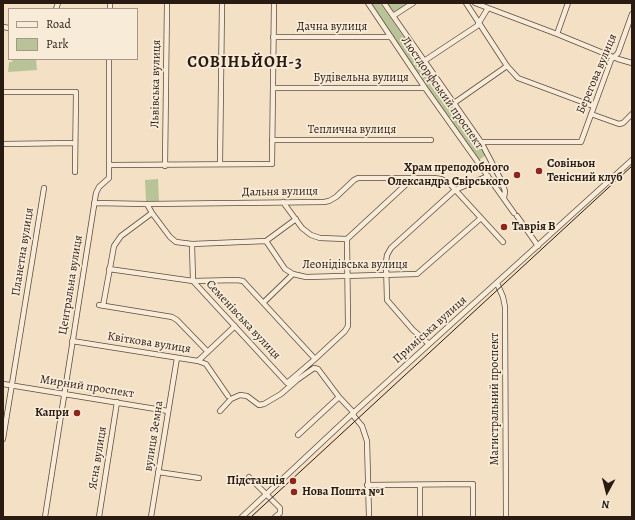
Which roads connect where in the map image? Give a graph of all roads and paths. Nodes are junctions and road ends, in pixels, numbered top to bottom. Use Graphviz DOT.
graph roads {
  1 [pos="167,3"];
  2 [pos="222,3"];
  3 [pos="274,3"];
  4 [pos="368,3"];
  5 [pos="384,3"];
  6 [pos="413,3"];
  7 [pos="466,3"];
  8 [pos="475,3"];
  9 [pos="568,3"];
  10 [pos="488,8"];
  11 [pos="632,14"];
  12 [pos="393,16"];
  13 [pos="478,23"];
  14 [pos="557,34"];
  15 [pos="274,37"];
  16 [pos="391,37"];
  17 [pos="615,56"];
  18 [pos="109,60"];
  19 [pos="424,61"];
  20 [pos="632,63"];
  21 [pos="507,66"];
  22 [pos="273,88"];
  23 [pos="424,88"];
  24 [pos="3,92"];
  25 [pos="454,103"];
  26 [pos="593,106"];
  27 [pos="590,114"];
  28 [pos="632,114"];
  29 [pos="272,140"];
  30 [pos="431,140"];
  31 [pos="481,142"];
  32 [pos="75,143"];
  33 [pos="3,144"];
  34 [pos="632,160"];
  35 [pos="220,164"];
  36 [pos="109,166"];
  37 [pos="165,166"];
  38 [pos="76,172"];
  39 [pos="488,176"];
  40 [pos="413,178"];
  41 [pos="44,188"];
  42 [pos="455,190"];
  43 [pos="504,198"];
  44 [pos="284,202"];
  45 [pos="94,203"];
  46 [pos="147,204"];
  47 [pos="152,213"];
  48 [pos="481,218"];
  49 [pos="296,220"];
  50 [pos="347,239"];
  51 [pos="266,242"];
  52 [pos="503,242"];
  53 [pos="192,244"];
  54 [pos="538,246"];
  55 [pos="109,269"];
  56 [pos="293,274"];
  57 [pos="386,275"];
  58 [pos="348,276"];
  59 [pos="193,281"];
  60 [pos="497,284"];
  61 [pos="264,302"];
  62 [pos="234,326"];
  63 [pos="72,341"];
  64 [pos="429,344"];
  65 [pos="207,351"];
  66 [pos="177,358"];
  67 [pos="315,359"];
  68 [pos="198,361"];
  69 [pos="3,384"];
  70 [pos="12,385"];
  71 [pos="64,393"];
  72 [pos="228,396"];
  73 [pos="339,396"];
  74 [pos="117,402"];
  75 [pos="168,411"];
  76 [pos="220,411"];
  77 [pos="353,414"];
  78 [pos="298,434"];
  79 [pos="3,438"];
  80 [pos="158,472"];
  81 [pos="249,477"];
  82 [pos="199,478"];
  83 [pos="367,485"];
  84 [pos="420,485"];
  85 [pos="267,494"];
  86 [pos="45,517"];
  87 [pos="99,517"];
  88 [pos="151,517"];
  89 [pos="242,517"];
  90 [pos="275,517"];
  91 [pos="369,517"];
  92 [pos="420,517"];
  93 [pos="473,517"];
  94 [pos="506,517"];
  1 -- 37 [label="street, Львівська вулиця"];
  2 -- 35 [label="street"];
  3 -- 15 [label="street"];
  4 -- 16 [label="street, Люстдорфський проспект"];
  5 -- 12 [label="street"];
  6 -- 12 [label="street"];
  7 -- 13 [label="street"];
  8 -- 10 [label="street"];
  9 -- 14 [label="street"];
  10 -- 13 [label="street"];
  10 -- 14 [label="street"];
  11 -- 17 [label="street, Берегова вулиця"];
  12 -- 19 [label="street"];
  13 -- 19 [label="street"];
  13 -- 21 [label="street"];
  14 -- 17 [label="street"];
  15 -- 16 [label="street, Дачна вулиця"];
  15 -- 22 [label="street"];
  16 -- 23 [label="street, Люстдорфський проспект"];
  17 -- 20 [label="street"];
  17 -- 26 [label="street, Берегова вулиця"];
  18 -- 36 [label="street, Центральна вулиця"];
  19 -- 25 [label="street"];
  21 -- 25 [label="street"];
  21 -- 26 [label="street"];
  22 -- 23 [label="street, Будівельна вулиця"];
  22 -- 29 [label="street"];
  23 -- 39 [label="street, Люстдорфський проспект"];
  24 -- 32 [label="street"];
  25 -- 31 [label="street"];
  26 -- 27 [label="street, Берегова вулиця"];
  27 -- 28 [label="street"];
  27 -- 31 [label="street, Берегова вулиця"];
  29 -- 30 [label="street, Теплична вулиця"];
  29 -- 35 [label="street"];
  31 -- 43 [label="street"];
  32 -- 33 [label="street"];
  32 -- 38 [label="street"];
  34 -- 54 [label="street, Приміська вулиця"];
  35 -- 37 [label="street"];
  36 -- 37 [label="street"];
  36 -- 45 [label="street, Центральна вулиця"];
  39 -- 42 [label="street"];
  39 -- 43 [label="street, Люстдорфський проспект"];
  40 -- 42 [label="street, Дальня вулиця"];
  40 -- 44 [label="street, Дальня вулиця"];
  40 -- 50 [label="street"];
  41 -- 70 [label="street, Планетна вулиця"];
  42 -- 48 [label="street, Дальня вулиця"];
  42 -- 57 [label="street"];
  43 -- 54 [label="street, Люстдорфський проспект"];
  44 -- 46 [label="street, Дальня вулиця"];
  44 -- 49 [label="street"];
  45 -- 46 [label="street, Дальня вулиця"];
  45 -- 63 [label="street, Центральна вулиця"];
  46 -- 47 [label="street"];
  47 -- 53 [label="street"];
  47 -- 55 [label="street"];
  48 -- 52 [label="street, Дальня вулиця"];
  48 -- 57 [label="street, Леонідівська вулиця"];
  49 -- 50 [label="street"];
  49 -- 51 [label="street"];
  50 -- 58 [label="street"];
  51 -- 53 [label="street"];
  51 -- 56 [label="street, Леонідівська вулиця"];
  53 -- 59 [label="street, Семенівська вулиця"];
  54 -- 60 [label="street, Приміська вулиця"];
  55 -- 59 [label="street"];
  55 -- 65 [label="street"];
  56 -- 58 [label="street, Леонідівська вулиця"];
  56 -- 61 [label="street"];
  57 -- 58 [label="street, Леонідівська вулиця"];
  57 -- 64 [label="street"];
  58 -- 67 [label="street"];
  59 -- 61 [label="street"];
  59 -- 62 [label="street, Семенівська вулиця"];
  60 -- 64 [label="street, Приміська вулиця"];
  60 -- 94 [label="street, Магистральний проспект"];
  61 -- 67 [label="street"];
  62 -- 65 [label="street, Квіткова вулиця"];
  62 -- 67 [label="street, Семенівська вулиця"];
  63 -- 66 [label="street, Квіткова вулиця"];
  63 -- 71 [label="street, Центральна вулиця"];
  64 -- 77 [label="street, Приміська вулиця"];
  65 -- 68 [label="street, Квіткова вулиця"];
  66 -- 68 [label="street, Квіткова вулиця"];
  66 -- 75 [label="street, вулиця Земна"];
  68 -- 72 [label="street"];
  69 -- 70 [label="street, Мирний проспект"];
  70 -- 71 [label="street, Мирний проспект"];
  70 -- 79 [label="street, Планетна вулиця"];
  71 -- 74 [label="street, Мирний проспект"];
  71 -- 86 [label="street, Центральна вулиця"];
  73 -- 76 [label="street"];
  73 -- 77 [label="street"];
  73 -- 78 [label="street"];
  74 -- 75 [label="street, Мирний проспект"];
  74 -- 87 [label="street, Ясна вулиця"];
  75 -- 80 [label="street, вулиця Земна"];
  77 -- 83 [label="street"];
  77 -- 85 [label="street, Приміська вулиця"];
  80 -- 82 [label="street"];
  80 -- 88 [label="street, вулиця Земна"];
  81 -- 85 [label="street"];
  83 -- 84 [label="street"];
  83 -- 91 [label="street"];
  84 -- 92 [label="street"];
  84 -- 93 [label="street"];
  85 -- 89 [label="street, Приміська вулиця"];
  85 -- 90 [label="street"];
}
